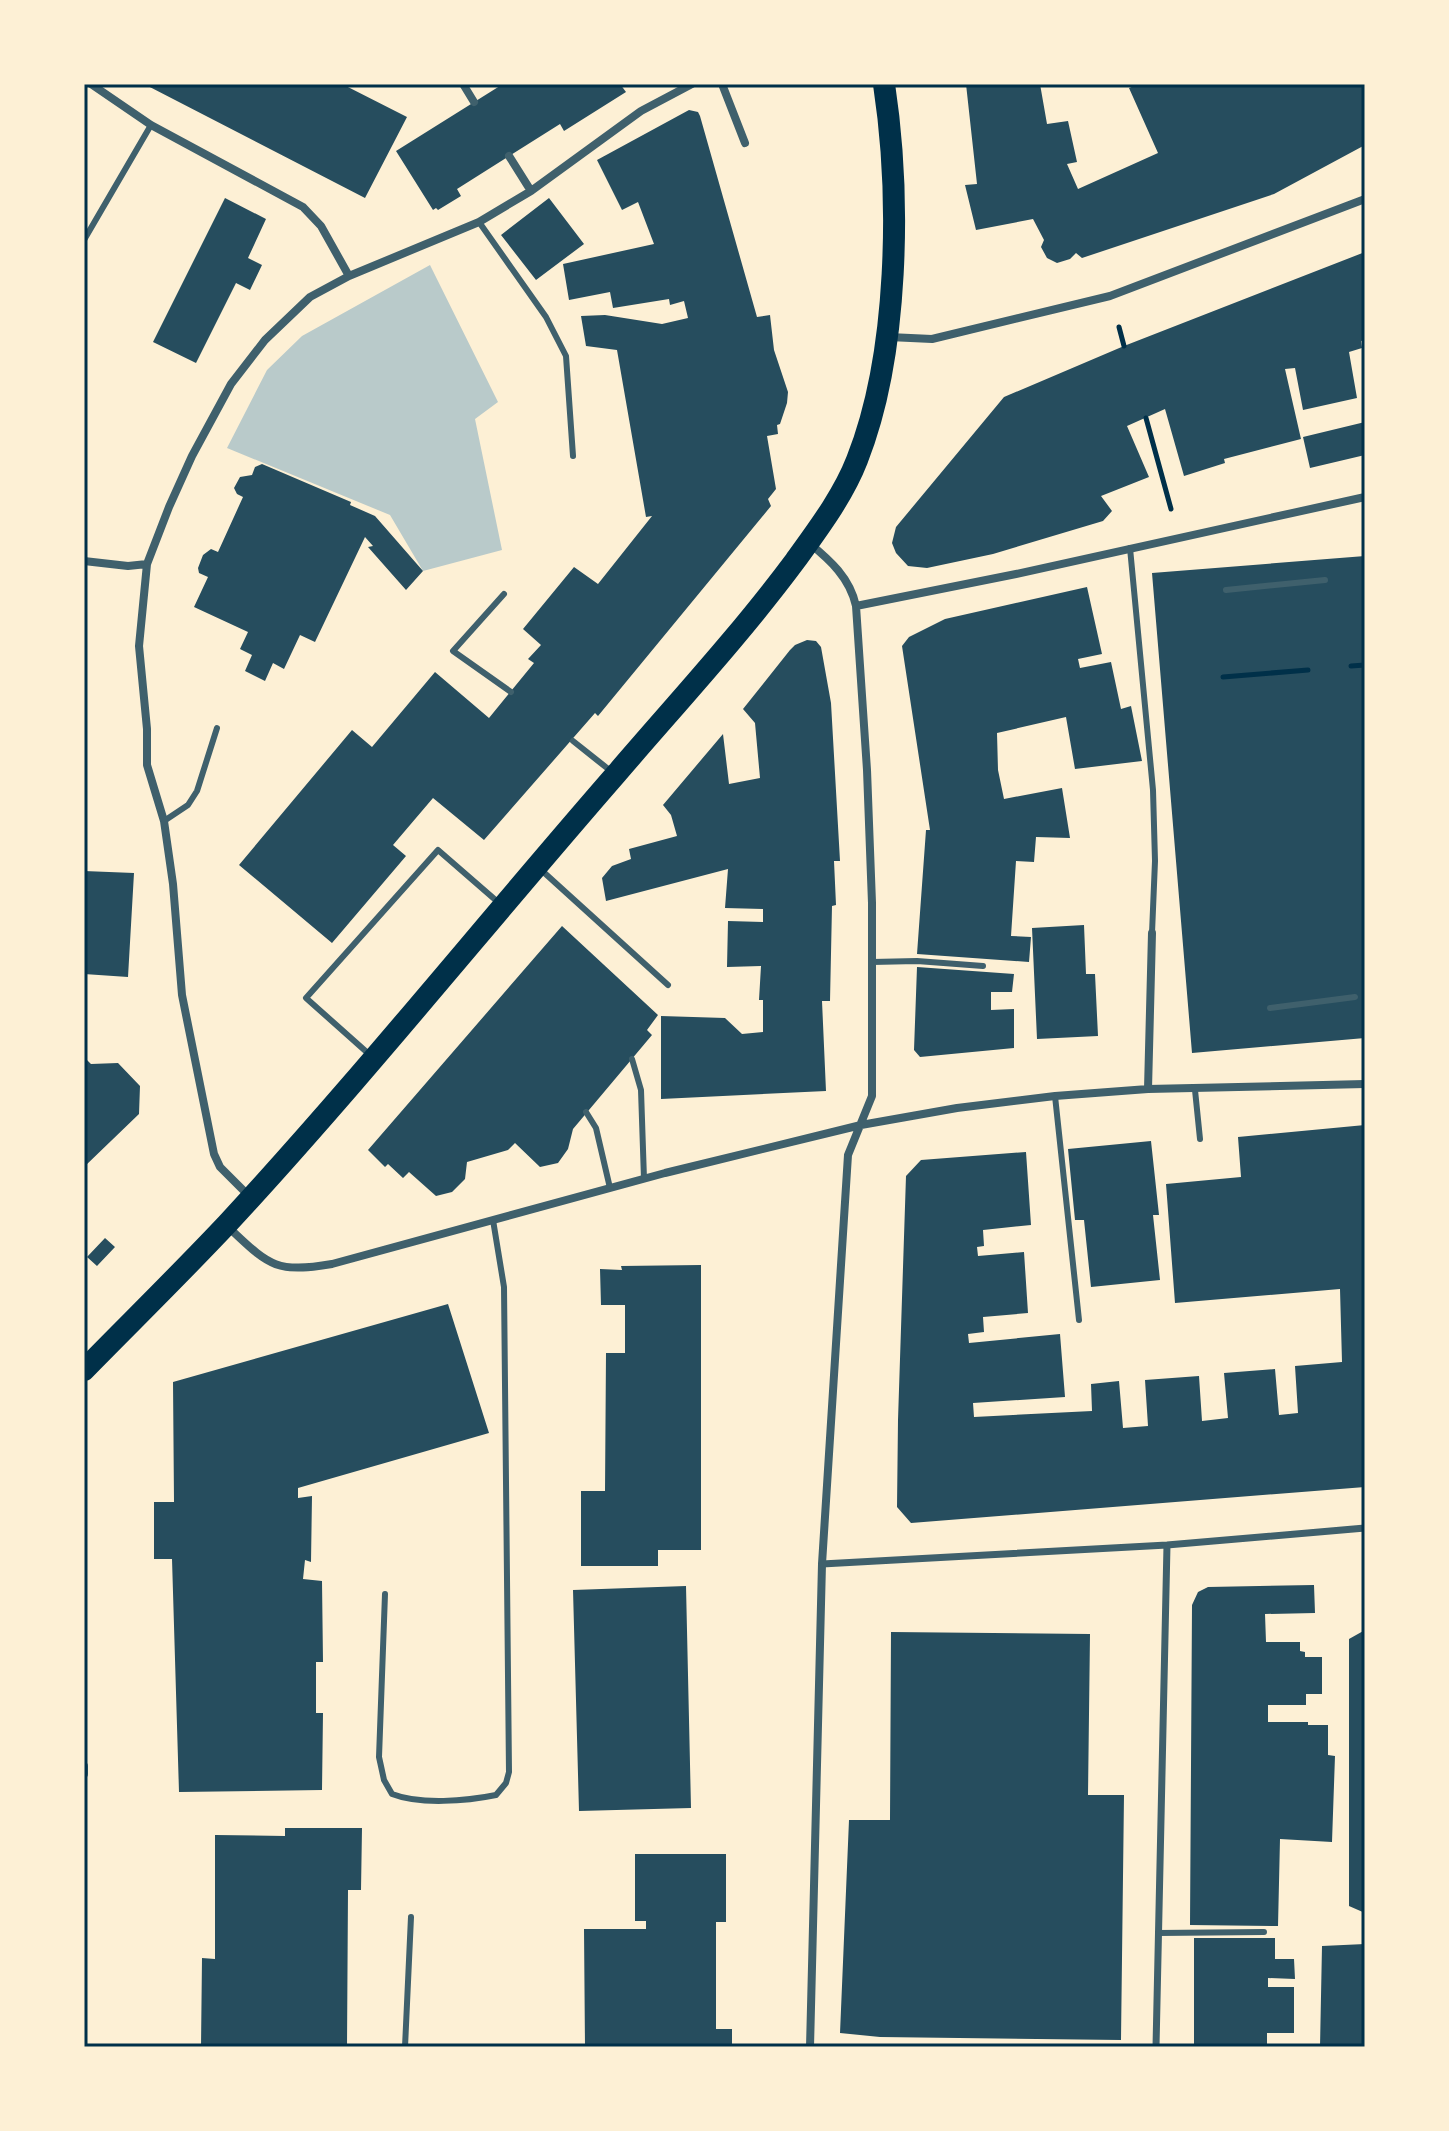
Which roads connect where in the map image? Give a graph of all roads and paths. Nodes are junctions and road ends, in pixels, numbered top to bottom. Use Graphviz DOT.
graph roads {
  1 [pos="91,84"];
  2 [pos="463,84"];
  3 [pos="692,84"];
  4 [pos="722,84"];
  5 [pos="884,84"];
  6 [pos="474,102"];
  7 [pos="151,125"];
  8 [pos="745,143"];
  9 [pos="509,156"];
  10 [pos="531,191"];
  11 [pos="1365,199"];
  12 [pos="479,222"];
  13 [pos="84,240"];
  14 [pos="349,276"];
  15 [pos="888,336"];
  16 [pos="1146,418"];
  17 [pos="573,456"];
  18 [pos="1365,497"];
  19 [pos="1179,537"];
  20 [pos="808,543"];
  21 [pos="1130,548"];
  22 [pos="84,561"];
  23 [pos="147,564"];
  24 [pos="1325,580"];
  25 [pos="1226,590"];
  26 [pos="504,594"];
  27 [pos="856,606"];
  28 [pos="1365,665"];
  29 [pos="1351,666"];
  30 [pos="1308,670"];
  31 [pos="1223,677"];
  32 [pos="511,692"];
  33 [pos="217,728"];
  34 [pos="573,741"];
  35 [pos="615,774"];
  36 [pos="164,821"];
  37 [pos="536,866"];
  38 [pos="501,906"];
  39 [pos="1152,933"];
  40 [pos="872,962"];
  41 [pos="983,966"];
  42 [pos="668,985"];
  43 [pos="1355,997"];
  44 [pos="1270,1008"];
  45 [pos="373,1058"];
  46 [pos="632,1059"];
  47 [pos="1365,1084"];
  48 [pos="1148,1089"];
  49 [pos="1195,1090"];
  50 [pos="1055,1096"];
  51 [pos="586,1112"];
  52 [pos="861,1125"];
  53 [pos="1200,1139"];
  54 [pos="644,1179"];
  55 [pos="610,1188"];
  56 [pos="251,1197"];
  57 [pos="493,1220"];
  58 [pos="226,1225"];
  59 [pos="1079,1320"];
  60 [pos="84,1370"];
  61 [pos="1365,1528"];
  62 [pos="1167,1545"];
  63 [pos="822,1564"];
  64 [pos="385,1594"];
  65 [pos="84,1766"];
  66 [pos="84,1774"];
  67 [pos="411,1917"];
  68 [pos="1264,1932"];
  69 [pos="1158,1933"];
  70 [pos="405,2047"];
  71 [pos="810,2047"];
  72 [pos="1156,2047"];
  1 -- 7 [label="street"];
  2 -- 6 [label="street"];
  3 -- 10 [label="street"];
  4 -- 8 [label="street"];
  5 -- 15 [label="highway"];
  7 -- 13 [label="lane"];
  7 -- 14 [label="street"];
  9 -- 10 [label="street"];
  10 -- 12 [label="street"];
  11 -- 15 [label="street"];
  12 -- 14 [label="street"];
  12 -- 17 [label="lane"];
  14 -- 23 [label="street"];
  15 -- 20 [label="highway"];
  16 -- 19 [label="path"];
  18 -- 19 [label="street"];
  19 -- 21 [label="street"];
  20 -- 27 [label="street"];
  20 -- 35 [label="highway"];
  21 -- 27 [label="street"];
  21 -- 39 [label="lane"];
  22 -- 23 [label="street"];
  23 -- 36 [label="street"];
  24 -- 25 [label="lane"];
  26 -- 32 [label="lane"];
  27 -- 40 [label="street"];
  28 -- 29 [label="path"];
  30 -- 31 [label="path"];
  33 -- 36 [label="lane"];
  34 -- 35 [label="lane"];
  35 -- 37 [label="highway"];
  36 -- 56 [label="street"];
  37 -- 38 [label="highway"];
  37 -- 42 [label="lane"];
  38 -- 45 [label="highway"];
  38 -- 45 [label="lane"];
  39 -- 48 [label="street"];
  40 -- 41 [label="lane"];
  40 -- 52 [label="street"];
  43 -- 44 [label="lane"];
  45 -- 56 [label="highway"];
  46 -- 54 [label="lane"];
  47 -- 49 [label="street"];
  48 -- 49 [label="street"];
  48 -- 50 [label="street"];
  49 -- 53 [label="lane"];
  50 -- 52 [label="street"];
  50 -- 59 [label="lane"];
  51 -- 55 [label="lane"];
  52 -- 54 [label="street"];
  52 -- 63 [label="street"];
  54 -- 55 [label="street"];
  55 -- 57 [label="street"];
  56 -- 58 [label="highway"];
  57 -- 58 [label="street"];
  57 -- 64 [label="lane"];
  58 -- 60 [label="highway"];
  61 -- 62 [label="street"];
  62 -- 63 [label="street"];
  62 -- 69 [label="street"];
  63 -- 71 [label="street"];
  65 -- 66 [label="street"];
  67 -- 70 [label="lane"];
  68 -- 69 [label="lane"];
  69 -- 72 [label="street"];
}
